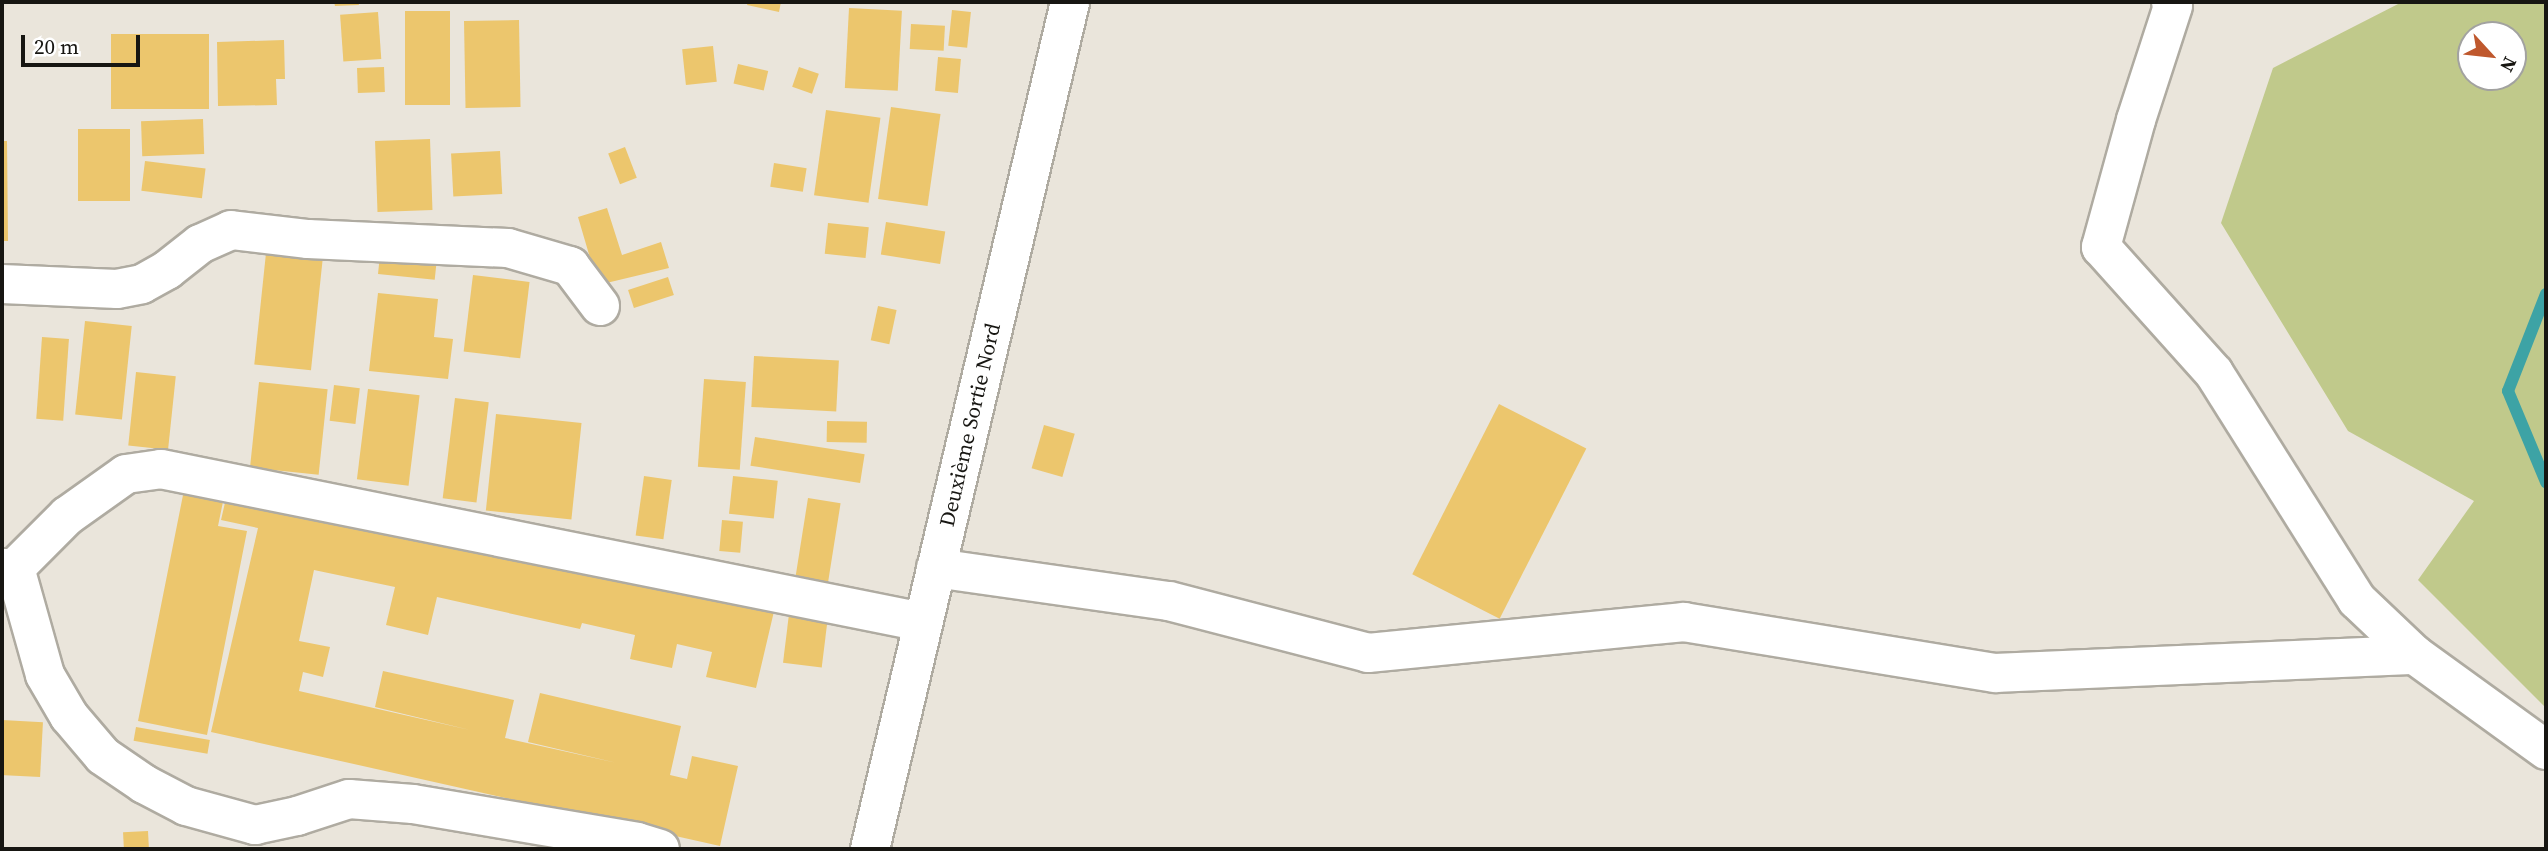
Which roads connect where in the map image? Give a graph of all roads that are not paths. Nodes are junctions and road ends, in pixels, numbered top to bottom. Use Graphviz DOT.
graph roads {
  1 [pos="1070,2"];
  2 [pos="2171,2"];
  3 [pos="2,284"];
  4 [pos="600,306"];
  5 [pos="8,568"];
  6 [pos="936,568"];
  7 [pos="922,622"];
  8 [pos="2416,655"];
  9 [pos="2546,750"];
  10 [pos="660,849"];
  11 [pos="870,849"];
  1 -- 6 [label="street, Deuxième Sortie Nord"];
  2 -- 8 [label="street"];
  3 -- 4 [label="street"];
  5 -- 7 [label="street"];
  5 -- 10 [label="street"];
  6 -- 7 [label="street, Deuxième Sortie Nord"];
  6 -- 8 [label="street"];
  7 -- 11 [label="street, Deuxième Sortie Nord"];
  8 -- 9 [label="street"];
}
